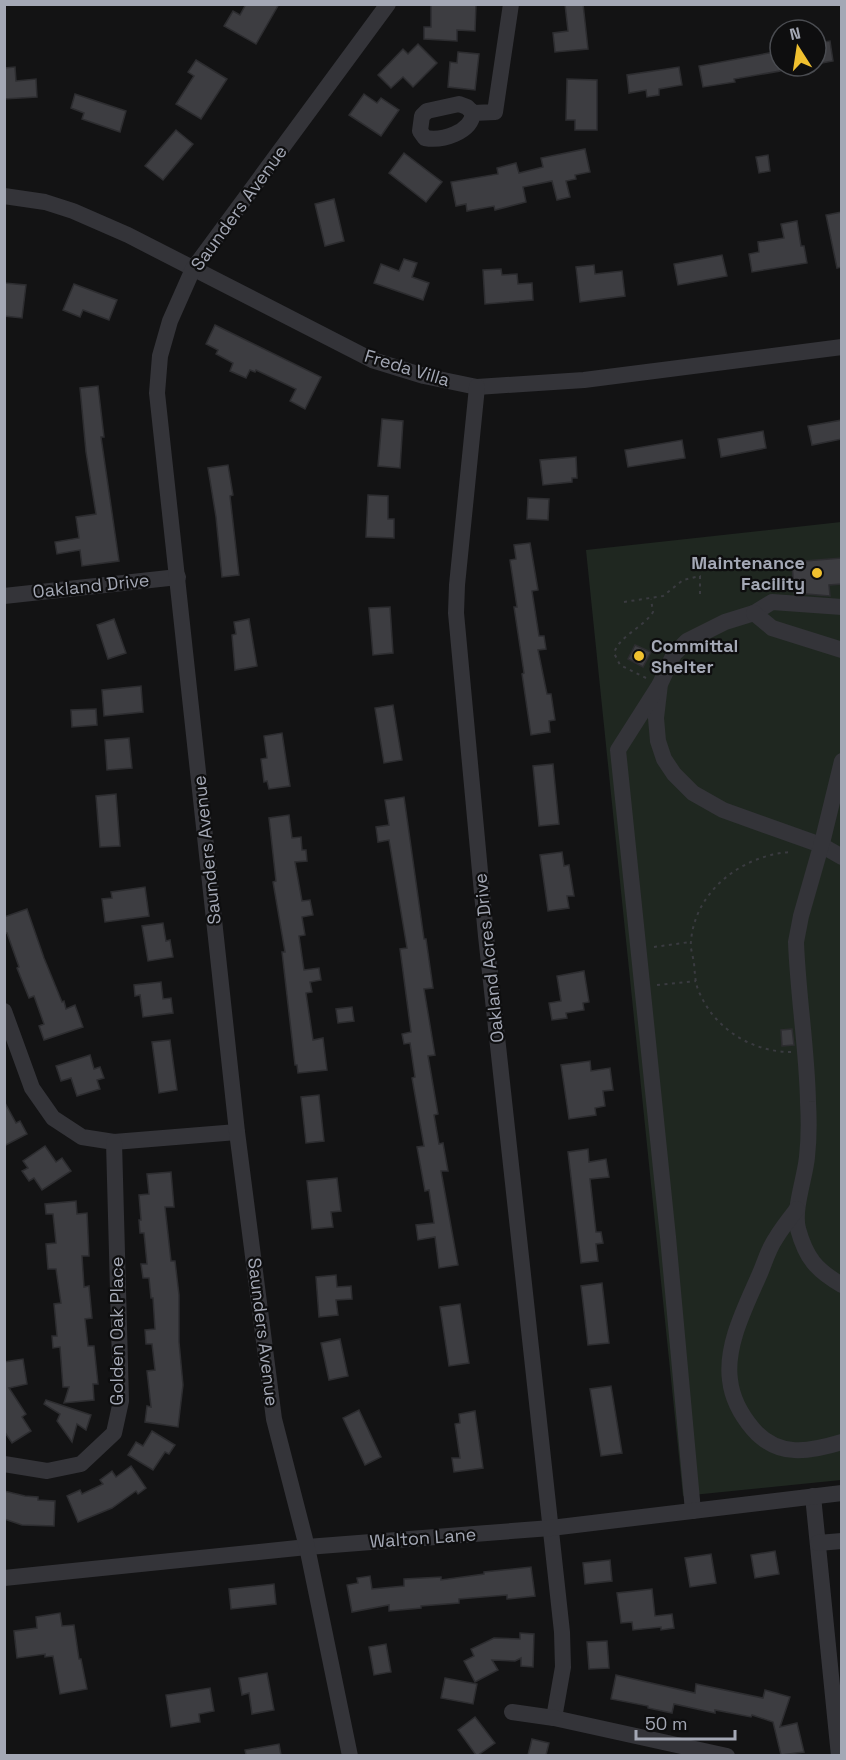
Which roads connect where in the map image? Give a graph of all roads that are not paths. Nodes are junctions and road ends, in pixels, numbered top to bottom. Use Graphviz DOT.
graph roads {
  1 [pos="388,4"];
  2 [pos="511,4"];
  3 [pos="472,113"];
  4 [pos="4,196"];
  5 [pos="193,269"];
  6 [pos="842,347"];
  7 [pos="477,387"];
  8 [pos="178,576"];
  9 [pos="4,596"];
  10 [pos="842,607"];
  11 [pos="754,613"];
  12 [pos="842,650"];
  13 [pos="660,684"];
  14 [pos="842,761"];
  15 [pos="820,849"];
  16 [pos="842,857"];
  17 [pos="4,1011"];
  18 [pos="237,1132"];
  19 [pos="114,1142"];
  20 [pos="797,1209"];
  21 [pos="842,1285"];
  22 [pos="842,1442"];
  23 [pos="4,1464"];
  24 [pos="842,1493"];
  25 [pos="813,1496"];
  26 [pos="693,1511"];
  27 [pos="551,1528"];
  28 [pos="842,1541"];
  29 [pos="818,1542"];
  30 [pos="307,1547"];
  31 [pos="4,1578"];
  32 [pos="512,1712"];
  33 [pos="554,1718"];
  34 [pos="350,1755"];
  35 [pos="727,1755"];
  36 [pos="839,1755"];
  1 -- 5 [label="street, Saunders Avenue"];
  2 -- 3 [label="street"];
  4 -- 5 [label="street, Freda Villa"];
  5 -- 7 [label="street, Freda Villa"];
  5 -- 8 [label="street, Saunders Avenue"];
  6 -- 7 [label="street, Freda Villa"];
  7 -- 27 [label="street, Oakland Acres Drive"];
  8 -- 9 [label="street, Oakland Drive"];
  8 -- 18 [label="street, Saunders Avenue"];
  10 -- 11 [label="street"];
  11 -- 12 [label="street"];
  11 -- 13 [label="street"];
  13 -- 15 [label="street"];
  13 -- 26 [label="street"];
  14 -- 15 [label="street"];
  15 -- 16 [label="street"];
  15 -- 20 [label="street"];
  17 -- 19 [label="street"];
  18 -- 19 [label="street"];
  18 -- 30 [label="street, Saunders Avenue"];
  19 -- 23 [label="street, Golden Oak Place"];
  20 -- 21 [label="street"];
  20 -- 22 [label="street"];
  24 -- 25 [label="street, Walton Lane"];
  25 -- 26 [label="street, Walton Lane"];
  25 -- 29 [label="street"];
  26 -- 27 [label="street, Walton Lane"];
  27 -- 30 [label="street, Walton Lane"];
  27 -- 33 [label="street, Oakland Acres Drive"];
  28 -- 29 [label="street"];
  29 -- 36 [label="street"];
  30 -- 31 [label="street, Walton Lane"];
  30 -- 34 [label="street, Saunders Avenue"];
  32 -- 33 [label="street"];
  33 -- 35 [label="street"];
}
